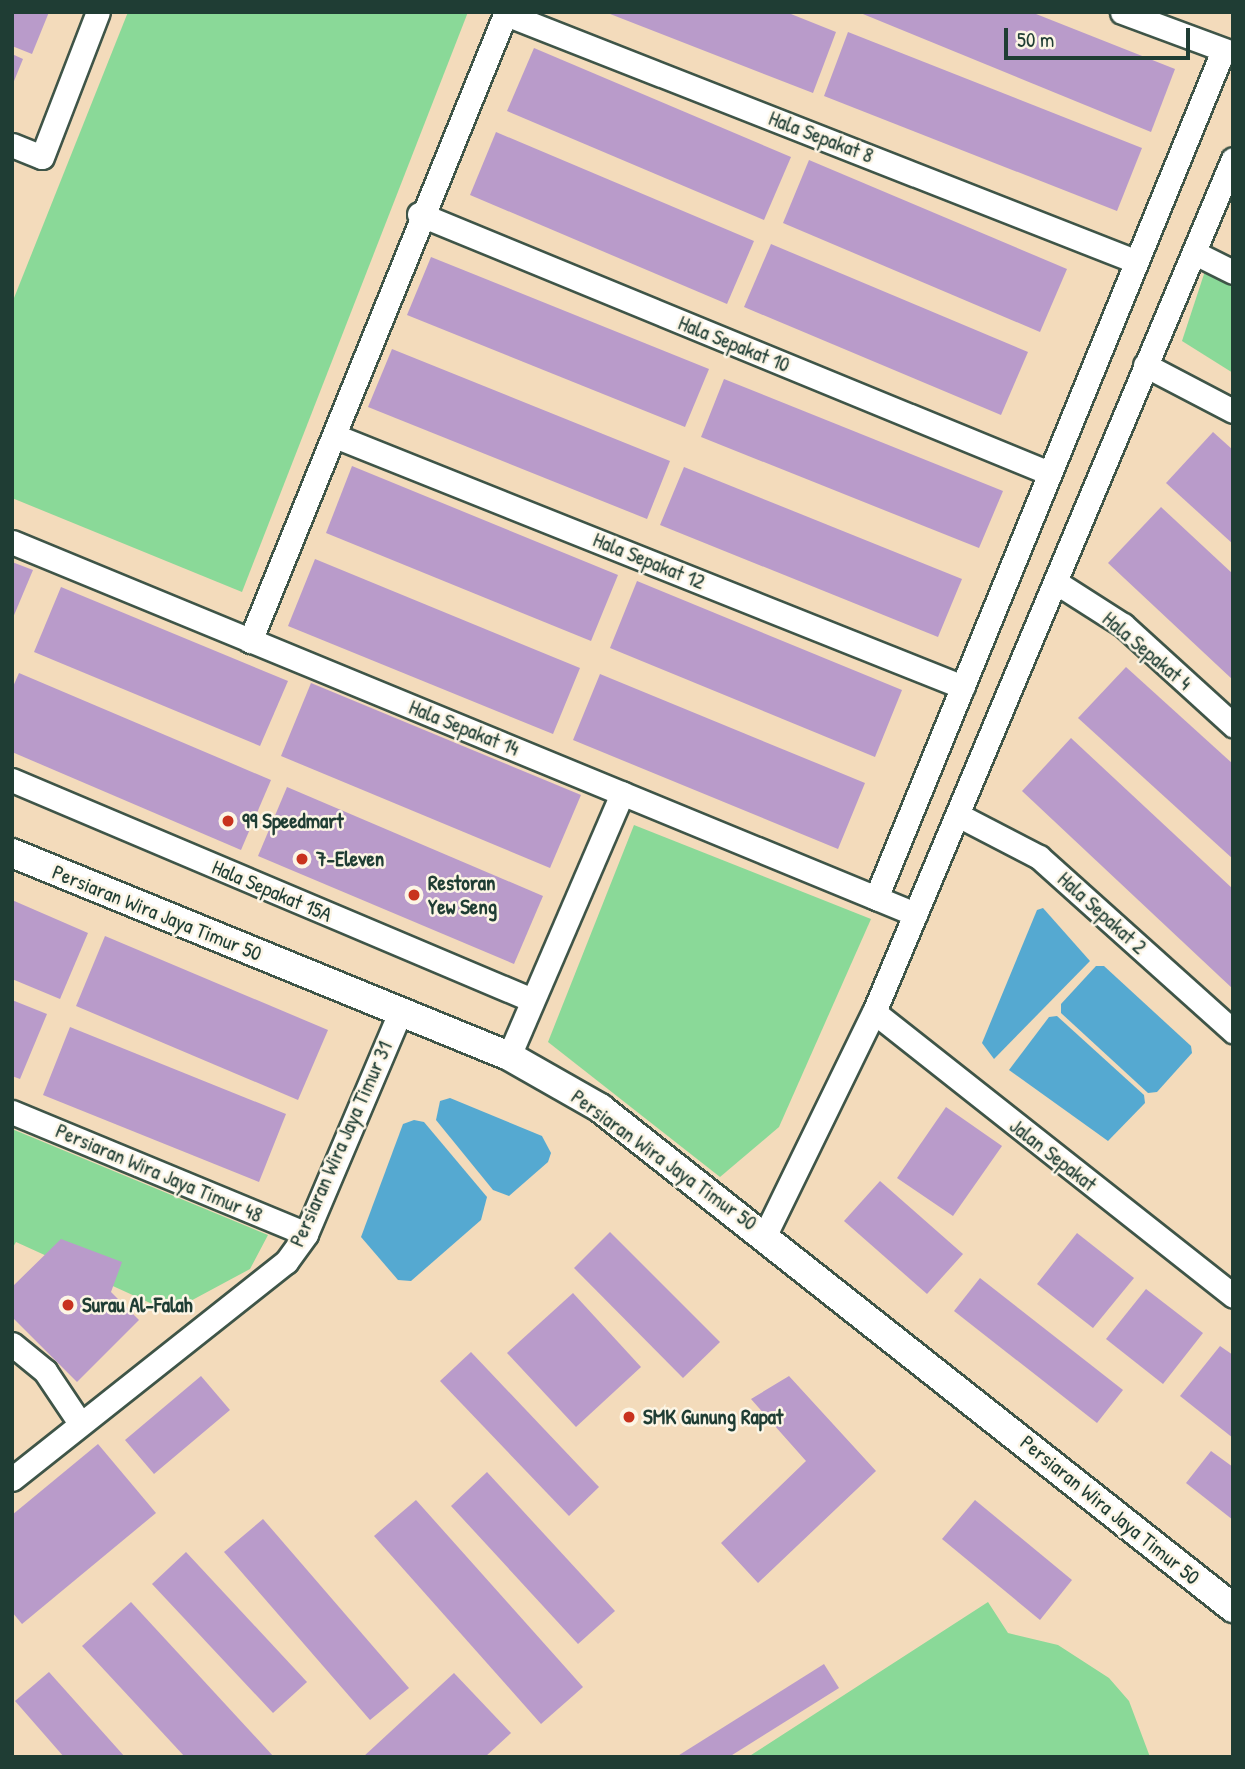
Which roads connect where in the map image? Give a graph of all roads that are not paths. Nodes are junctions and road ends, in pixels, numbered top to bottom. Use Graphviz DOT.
graph roads {
  1 [pos="98,12"];
  2 [pos="1122,12"];
  3 [pos="506,13"];
  4 [pos="1227,53"];
  5 [pos="12,145"];
  6 [pos="1233,159"];
  7 [pos="419,215"];
  8 [pos="1195,253"];
  9 [pos="1135,261"];
  10 [pos="1233,272"];
  11 [pos="1145,365"];
  12 [pos="1233,411"];
  13 [pos="335,436"];
  14 [pos="1049,473"];
  15 [pos="12,542"];
  16 [pos="1057,583"];
  17 [pos="250,641"];
  18 [pos="963,687"];
  19 [pos="1233,725"];
  20 [pos="12,780"];
  21 [pos="622,793"];
  22 [pos="958,815"];
  23 [pos="12,853"];
  24 [pos="876,898"];
  25 [pos="915,914"];
  26 [pos="532,1000"];
  27 [pos="874,1012"];
  28 [pos="400,1013"];
  29 [pos="1233,1031"];
  30 [pos="509,1056"];
  31 [pos="12,1112"];
  32 [pos="306,1234"];
  33 [pos="765,1235"];
  34 [pos="1233,1296"];
  35 [pos="12,1344"];
  36 [pos="80,1423"];
  37 [pos="12,1479"];
  38 [pos="1233,1608"];
  1 -- 5 [label="street"];
  2 -- 4 [label="street"];
  3 -- 7 [label="street"];
  3 -- 9 [label="street, Hala Sepakat 8"];
  4 -- 9 [label="street"];
  6 -- 8 [label="street"];
  7 -- 13 [label="street"];
  7 -- 14 [label="street, Hala Sepakat 10"];
  8 -- 10 [label="street"];
  8 -- 11 [label="street"];
  9 -- 14 [label="street"];
  11 -- 12 [label="street"];
  11 -- 16 [label="street"];
  13 -- 17 [label="street"];
  13 -- 18 [label="street, Hala Sepakat 12"];
  14 -- 18 [label="street"];
  15 -- 17 [label="street, Hala Sepakat 14"];
  16 -- 19 [label="street, Hala Sepakat 4"];
  16 -- 22 [label="street"];
  17 -- 21 [label="street, Hala Sepakat 14"];
  18 -- 24 [label="street"];
  20 -- 26 [label="street, Hala Sepakat 15A"];
  21 -- 24 [label="street, Hala Sepakat 14"];
  21 -- 26 [label="street"];
  22 -- 25 [label="street"];
  22 -- 29 [label="street, Hala Sepakat 2"];
  23 -- 28 [label="street, Persiaran Wira Jaya Timur 50"];
  24 -- 25 [label="street, Hala Sepakat 14"];
  25 -- 27 [label="street"];
  26 -- 30 [label="street"];
  27 -- 33 [label="street"];
  27 -- 34 [label="street, Jalan Sepakat"];
  28 -- 30 [label="street, Persiaran Wira Jaya Timur 50"];
  28 -- 32 [label="street, Persiaran Wira Jaya Timur 31"];
  30 -- 33 [label="street, Persiaran Wira Jaya Timur 50"];
  31 -- 32 [label="street, Persiaran Wira Jaya Timur 48"];
  32 -- 36 [label="street, Persiaran Wira Jaya Timur 31"];
  33 -- 38 [label="street, Persiaran Wira Jaya Timur 50"];
  35 -- 36 [label="street"];
  36 -- 37 [label="street, Persiaran Wira Jaya Timur 31"];
}
